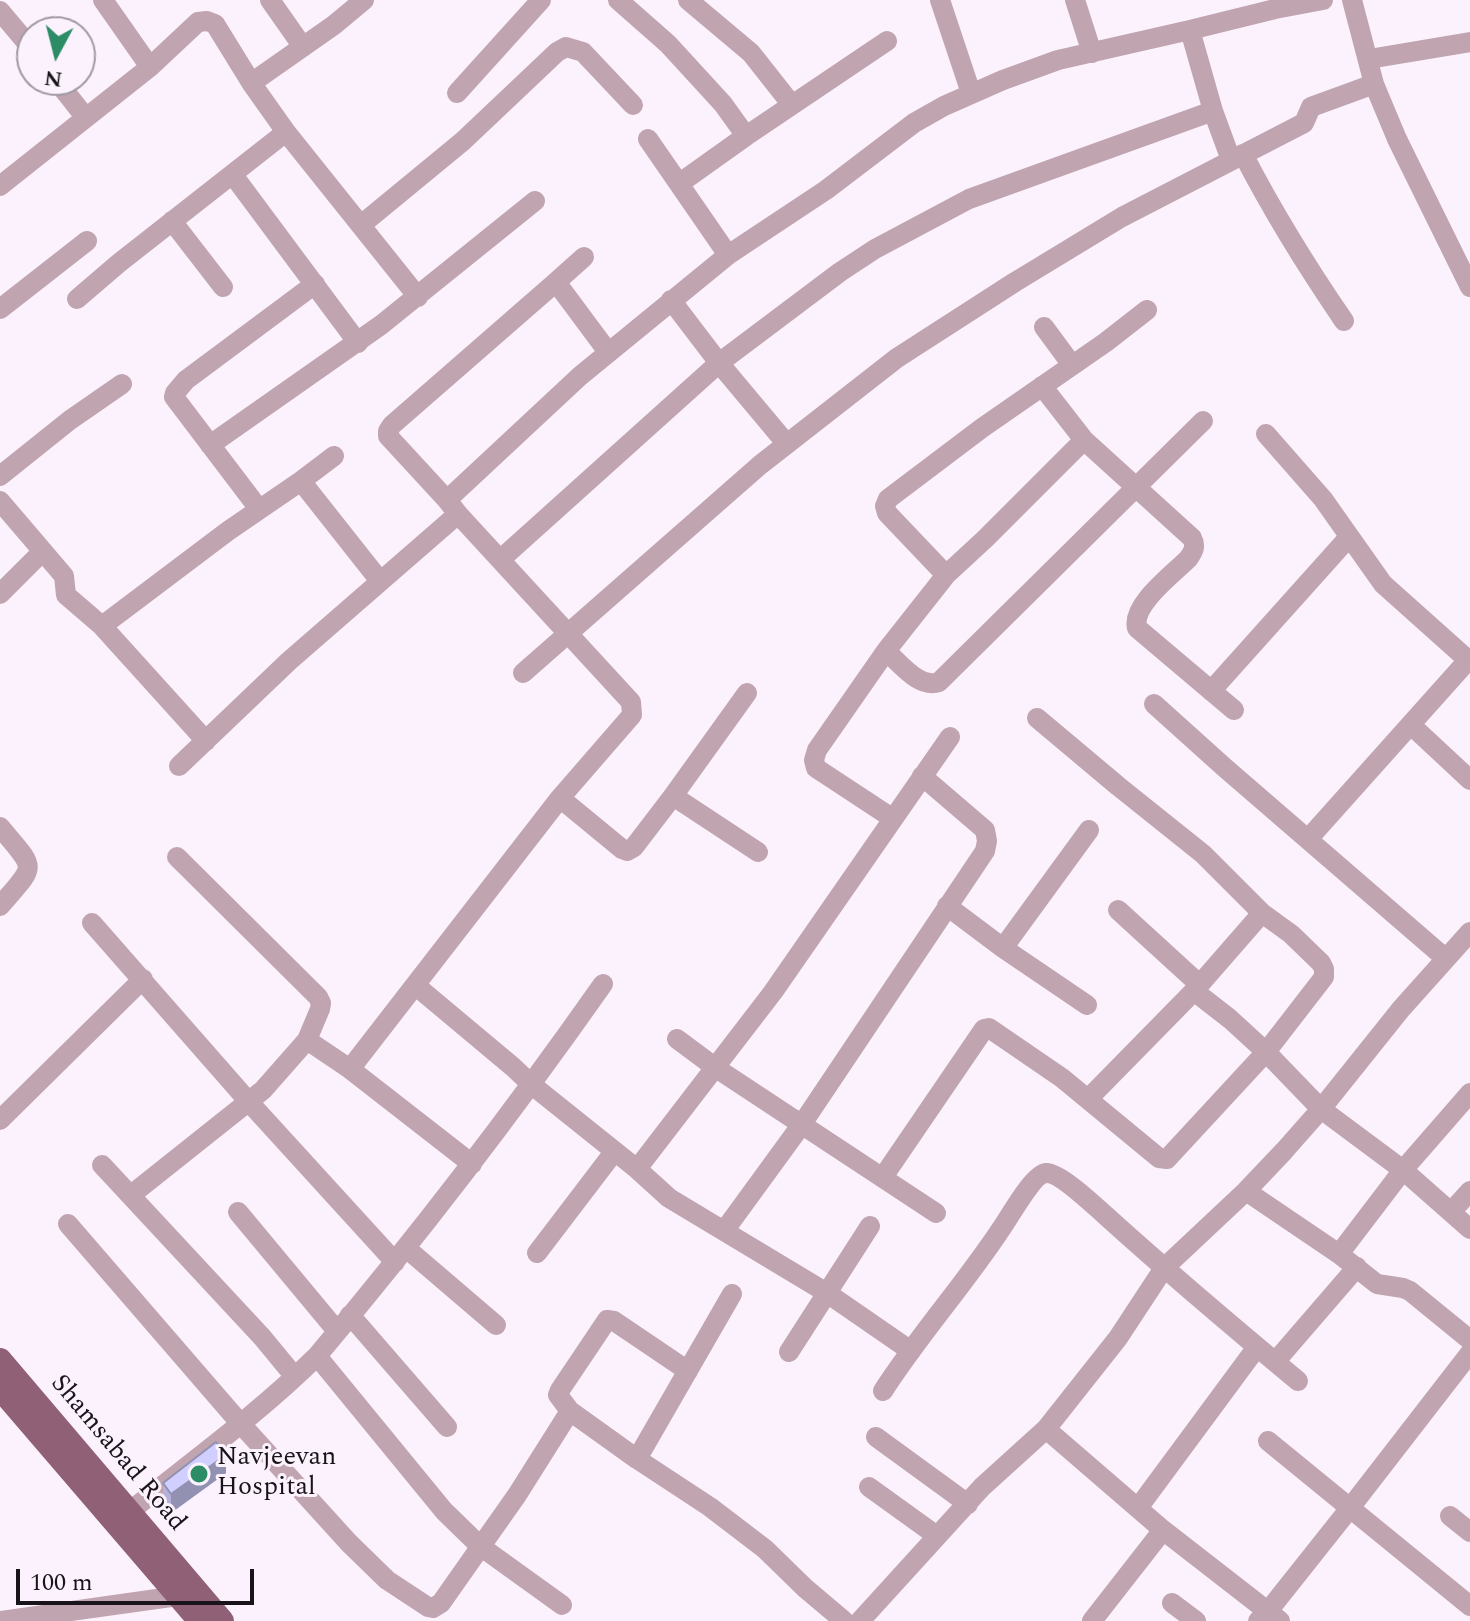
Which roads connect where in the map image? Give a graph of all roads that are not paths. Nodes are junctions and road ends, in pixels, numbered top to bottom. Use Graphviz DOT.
graph roads {
  1 [pos="103,0"];
  2 [pos="270,0"];
  3 [pos="364,0"];
  4 [pos="541,0"];
  5 [pos="618,0"];
  6 [pos="688,0"];
  7 [pos="940,0"];
  8 [pos="1075,0"];
  9 [pos="1323,0"];
  10 [pos="1352,0"];
  11 [pos="1273,4"];
  12 [pos="0,11"];
  13 [pos="16,30"];
  14 [pos="1190,30"];
  15 [pos="887,41"];
  16 [pos="1470,42"];
  17 [pos="303,47"];
  18 [pos="1092,53"];
  19 [pos="1369,59"];
  20 [pos="150,67"];
  21 [pos="252,84"];
  22 [pos="1374,84"];
  23 [pos="457,93"];
  24 [pos="971,93"];
  25 [pos="69,96"];
  26 [pos="633,105"];
  27 [pos="792,105"];
  28 [pos="1213,111"];
  29 [pos="86,118"];
  30 [pos="286,132"];
  31 [pos="746,136"];
  32 [pos="648,139"];
  33 [pos="1237,157"];
  34 [pos="4,175"];
  35 [pos="233,175"];
  36 [pos="680,183"];
  37 [pos="535,201"];
  38 [pos="172,221"];
  39 [pos="361,225"];
  40 [pos="87,241"];
  41 [pos="728,255"];
  42 [pos="584,257"];
  43 [pos="556,282"];
  44 [pos="315,284"];
  45 [pos="223,287"];
  46 [pos="1470,287"];
  47 [pos="418,297"];
  48 [pos="77,299"];
  49 [pos="671,300"];
  50 [pos="0,309"];
  51 [pos="1147,310"];
  52 [pos="1344,321"];
  53 [pos="1044,327"];
  54 [pos="358,343"];
  55 [pos="608,352"];
  56 [pos="719,363"];
  57 [pos="1072,365"];
  58 [pos="122,384"];
  59 [pos="1042,386"];
  60 [pos="1203,421"];
  61 [pos="1266,434"];
  62 [pos="1084,440"];
  63 [pos="786,443"];
  64 [pos="210,445"];
  65 [pos="334,456"];
  66 [pos="0,476"];
  67 [pos="301,481"];
  68 [pos="1137,486"];
  69 [pos="0,501"];
  70 [pos="452,507"];
  71 [pos="259,509"];
  72 [pos="1349,537"];
  73 [pos="43,551"];
  74 [pos="501,559"];
  75 [pos="946,575"];
  76 [pos="380,581"];
  77 [pos="0,594"];
  78 [pos="102,626"];
  79 [pos="569,634"];
  80 [pos="886,651"];
  81 [pos="1469,659"];
  82 [pos="523,673"];
  83 [pos="1211,691"];
  84 [pos="747,693"];
  85 [pos="1154,704"];
  86 [pos="1234,710"];
  87 [pos="1037,718"];
  88 [pos="1411,725"];
  89 [pos="950,737"];
  90 [pos="206,741"];
  91 [pos="179,766"];
  92 [pos="922,776"];
  93 [pos="1470,780"];
  94 [pos="673,796"];
  95 [pos="560,798"];
  96 [pos="892,818"];
  97 [pos="0,827"];
  98 [pos="1089,830"];
  99 [pos="1309,838"];
  100 [pos="758,852"];
  101 [pos="177,857"];
  102 [pos="0,906"];
  103 [pos="947,906"];
  104 [pos="1118,910"];
  105 [pos="1262,913"];
  106 [pos="92,923"];
  107 [pos="1470,932"];
  108 [pos="1003,948"];
  109 [pos="1445,958"];
  110 [pos="143,979"];
  111 [pos="603,984"];
  112 [pos="415,985"];
  113 [pos="1197,988"];
  114 [pos="1087,1005"];
  115 [pos="677,1039"];
  116 [pos="307,1040"];
  117 [pos="1266,1052"];
  118 [pos="716,1068"];
  119 [pos="350,1069"];
  120 [pos="532,1085"];
  121 [pos="1470,1093"];
  122 [pos="1088,1099"];
  123 [pos="249,1102"];
  124 [pos="1321,1109"];
  125 [pos="0,1120"];
  126 [pos="802,1124"];
  127 [pos="614,1152"];
  128 [pos="472,1164"];
  129 [pos="102,1165"];
  130 [pos="637,1169"];
  131 [pos="1403,1170"];
  132 [pos="883,1177"];
  133 [pos="1246,1191"];
  134 [pos="1470,1191"];
  135 [pos="131,1195"];
  136 [pos="238,1212"];
  137 [pos="1451,1212"];
  138 [pos="936,1213"];
  139 [pos="68,1224"];
  140 [pos="870,1226"];
  141 [pos="1470,1229"];
  142 [pos="724,1231"];
  143 [pos="537,1253"];
  144 [pos="1339,1254"];
  145 [pos="401,1255"];
  146 [pos="1357,1267"];
  147 [pos="1164,1268"];
  148 [pos="827,1293"];
  149 [pos="732,1294"];
  150 [pos="344,1323"];
  151 [pos="496,1325"];
  152 [pos="1470,1340"];
  153 [pos="1257,1347"];
  154 [pos="911,1351"];
  155 [pos="789,1352"];
  156 [pos="1470,1353"];
  157 [pos="317,1356"];
  158 [pos="0,1360"];
  159 [pos="1275,1362"];
  160 [pos="688,1371"];
  161 [pos="295,1377"];
  162 [pos="1298,1381"];
  163 [pos="0,1388"];
  164 [pos="883,1391"];
  165 [pos="570,1411"];
  166 [pos="240,1423"];
  167 [pos="447,1427"];
  168 [pos="1046,1429"];
  169 [pos="876,1437"];
  170 [pos="1268,1441"];
  171 [pos="637,1459"];
  172 [pos="869,1487"];
  173 [pos="968,1504"];
  174 [pos="1138,1508"];
  175 [pos="1350,1508"];
  176 [pos="129,1512"];
  177 [pos="1450,1516"];
  178 [pos="1163,1530"];
  179 [pos="1470,1532"];
  180 [pos="937,1536"];
  181 [pos="480,1546"];
  182 [pos="178,1596"];
  183 [pos="1172,1603"];
  184 [pos="562,1605"];
  185 [pos="1470,1606"];
  186 [pos="1269,1617"];
  187 [pos="1,1618"];
  188 [pos="200,1621"];
  189 [pos="222,1621"];
  190 [pos="844,1621"];
  191 [pos="860,1621"];
  192 [pos="1092,1621"];
  193 [pos="1196,1621"];
  1 -- 20 [label="street"];
  2 -- 17 [label="street"];
  3 -- 17 [label="street"];
  4 -- 23 [label="street"];
  5 -- 31 [label="street"];
  6 -- 27 [label="street"];
  7 -- 24 [label="street"];
  8 -- 18 [label="street"];
  9 -- 11 [label="street"];
  10 -- 19 [label="street"];
  11 -- 14 [label="street"];
  12 -- 13 [label="street"];
  14 -- 18 [label="street"];
  14 -- 28 [label="street"];
  15 -- 27 [label="street"];
  16 -- 19 [label="street"];
  17 -- 21 [label="street"];
  18 -- 24 [label="street"];
  19 -- 22 [label="street"];
  20 -- 21 [label="street"];
  20 -- 29 [label="street"];
  21 -- 30 [label="street"];
  22 -- 33 [label="street"];
  22 -- 46 [label="street"];
  24 -- 41 [label="street"];
  25 -- 29 [label="street"];
  26 -- 39 [label="street"];
  27 -- 31 [label="street"];
  28 -- 33 [label="street"];
  28 -- 56 [label="street"];
  29 -- 34 [label="street"];
  30 -- 35 [label="street"];
  30 -- 39 [label="street"];
  31 -- 36 [label="street"];
  32 -- 36 [label="street"];
  33 -- 52 [label="street"];
  33 -- 63 [label="street"];
  35 -- 38 [label="street"];
  35 -- 44 [label="street"];
  36 -- 41 [label="street"];
  37 -- 47 [label="street"];
  38 -- 45 [label="street"];
  38 -- 48 [label="street"];
  39 -- 47 [label="street"];
  40 -- 50 [label="street"];
  41 -- 49 [label="street"];
  42 -- 43 [label="street"];
  43 -- 55 [label="street"];
  43 -- 70 [label="street"];
  44 -- 54 [label="street"];
  44 -- 64 [label="street"];
  47 -- 54 [label="street"];
  49 -- 55 [label="street"];
  49 -- 56 [label="street"];
  51 -- 57 [label="street"];
  53 -- 57 [label="street"];
  54 -- 64 [label="street"];
  55 -- 70 [label="street"];
  56 -- 63 [label="street"];
  56 -- 74 [label="street"];
  57 -- 59 [label="street"];
  58 -- 66 [label="street"];
  59 -- 62 [label="street"];
  59 -- 75 [label="street"];
  60 -- 68 [label="street"];
  61 -- 72 [label="street"];
  62 -- 68 [label="street"];
  62 -- 75 [label="street"];
  63 -- 79 [label="street"];
  64 -- 71 [label="street"];
  65 -- 67 [label="street"];
  67 -- 71 [label="street"];
  67 -- 76 [label="street"];
  68 -- 80 [label="street"];
  68 -- 83 [label="street"];
  69 -- 73 [label="street"];
  70 -- 74 [label="street"];
  70 -- 76 [label="street"];
  71 -- 78 [label="street"];
  72 -- 81 [label="street"];
  72 -- 83 [label="street"];
  73 -- 77 [label="street"];
  73 -- 78 [label="street"];
  74 -- 79 [label="street"];
  75 -- 80 [label="street"];
  76 -- 90 [label="street"];
  78 -- 90 [label="street"];
  79 -- 82 [label="street"];
  79 -- 95 [label="street"];
  80 -- 96 [label="street"];
  81 -- 88 [label="street"];
  83 -- 86 [label="street"];
  84 -- 94 [label="street"];
  85 -- 99 [label="street"];
  87 -- 105 [label="street"];
  88 -- 93 [label="street"];
  88 -- 99 [label="street"];
  89 -- 92 [label="street"];
  90 -- 91 [label="street"];
  92 -- 96 [label="street"];
  92 -- 103 [label="street"];
  94 -- 95 [label="street"];
  94 -- 100 [label="street"];
  95 -- 112 [label="street"];
  96 -- 118 [label="street"];
  97 -- 102 [label="street"];
  98 -- 108 [label="street"];
  99 -- 109 [label="street"];
  101 -- 116 [label="street"];
  103 -- 108 [label="street"];
  103 -- 126 [label="street"];
  104 -- 113 [label="street"];
  105 -- 113 [label="street"];
  105 -- 117 [label="street"];
  106 -- 110 [label="street"];
  107 -- 109 [label="street"];
  108 -- 114 [label="street"];
  109 -- 124 [label="street"];
  110 -- 123 [label="street"];
  110 -- 125 [label="street"];
  111 -- 120 [label="street"];
  112 -- 119 [label="street"];
  112 -- 120 [label="street"];
  113 -- 117 [label="street"];
  113 -- 122 [label="street"];
  115 -- 118 [label="street"];
  116 -- 119 [label="street"];
  116 -- 123 [label="street"];
  117 -- 122 [label="street"];
  117 -- 124 [label="street"];
  118 -- 126 [label="street"];
  118 -- 130 [label="street"];
  119 -- 128 [label="street"];
  120 -- 127 [label="street"];
  120 -- 128 [label="street"];
  121 -- 131 [label="street"];
  122 -- 132 [label="street"];
  123 -- 135 [label="street"];
  123 -- 145 [label="street"];
  124 -- 131 [label="street"];
  124 -- 133 [label="street"];
  126 -- 132 [label="street"];
  126 -- 142 [label="street"];
  127 -- 130 [label="street"];
  127 -- 143 [label="street"];
  128 -- 145 [label="street"];
  129 -- 135 [label="street"];
  130 -- 142 [label="street"];
  131 -- 137 [label="street"];
  131 -- 144 [label="street"];
  132 -- 138 [label="street"];
  133 -- 144 [label="street"];
  133 -- 147 [label="street"];
  134 -- 137 [label="street"];
  135 -- 161 [label="street"];
  136 -- 150 [label="street"];
  137 -- 141 [label="street"];
  139 -- 166 [label="street"];
  140 -- 148 [label="street"];
  142 -- 148 [label="street"];
  144 -- 146 [label="street"];
  145 -- 150 [label="street"];
  145 -- 151 [label="street"];
  146 -- 152 [label="street"];
  146 -- 159 [label="street"];
  147 -- 153 [label="street"];
  147 -- 154 [label="street"];
  147 -- 168 [label="street"];
  148 -- 154 [label="street"];
  148 -- 155 [label="street"];
  149 -- 160 [label="street"];
  150 -- 157 [label="street"];
  150 -- 167 [label="street"];
  153 -- 159 [label="street"];
  153 -- 174 [label="street"];
  154 -- 164 [label="street"];
  156 -- 175 [label="street"];
  157 -- 161 [label="street"];
  157 -- 181 [label="street"];
  158 -- 176 [label="main road, Shamsabad Road"];
  159 -- 162 [label="street"];
  160 -- 165 [label="street"];
  160 -- 171 [label="street"];
  161 -- 166 [label="street"];
  163 -- 182 [label="main road, Shamsabad Road"];
  165 -- 171 [label="street"];
  165 -- 181 [label="street"];
  166 -- 176 [label="street"];
  166 -- 181 [label="street"];
  168 -- 173 [label="street"];
  168 -- 174 [label="street"];
  169 -- 173 [label="street"];
  170 -- 175 [label="street"];
  171 -- 190 [label="street"];
  172 -- 180 [label="street"];
  173 -- 180 [label="street"];
  174 -- 178 [label="street"];
  175 -- 185 [label="street"];
  175 -- 186 [label="street"];
  176 -- 189 [label="main road, Shamsabad Road"];
  177 -- 179 [label="street"];
  178 -- 186 [label="street"];
  178 -- 192 [label="street"];
  180 -- 191 [label="street"];
  181 -- 184 [label="street"];
  182 -- 187 [label="street"];
  182 -- 188 [label="main road, Shamsabad Road"];
  183 -- 193 [label="street"];
}
